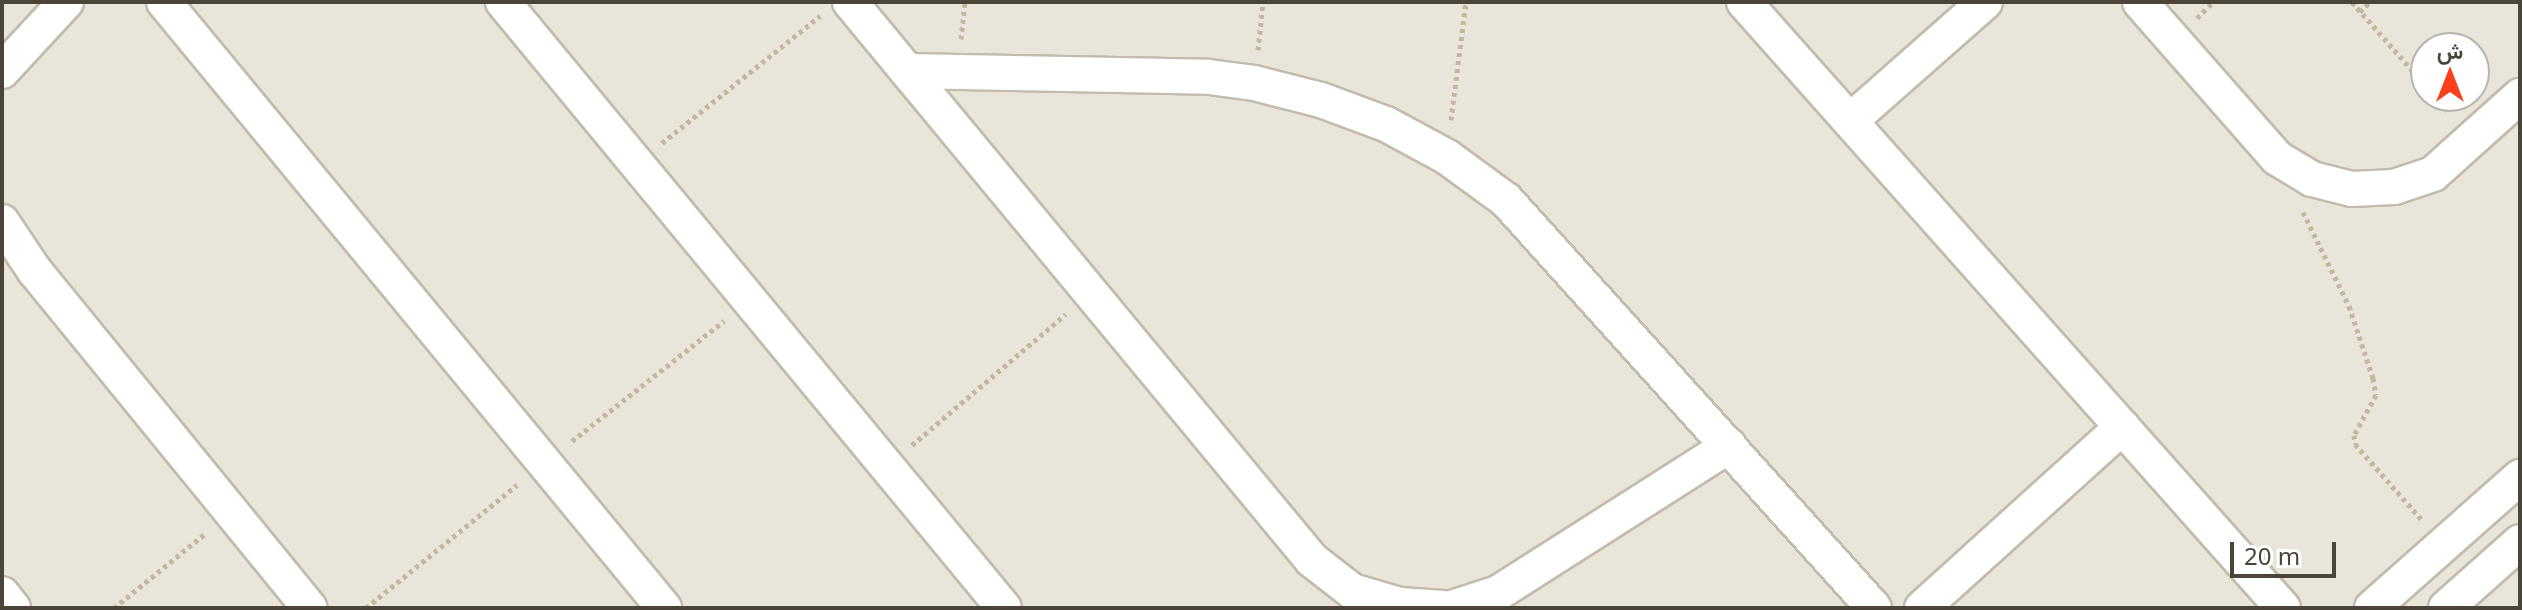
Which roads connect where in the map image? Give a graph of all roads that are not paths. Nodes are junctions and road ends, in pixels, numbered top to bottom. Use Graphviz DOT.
graph roads {
  1 [pos="66,2"];
  2 [pos="164,2"];
  3 [pos="503,2"];
  4 [pos="1744,2"];
  5 [pos="1985,2"];
  6 [pos="2140,2"];
  7 [pos="837,7"];
  8 [pos="2,71"];
  9 [pos="907,71"];
  10 [pos="2520,96"];
  11 [pos="1850,121"];
  12 [pos="2,222"];
  13 [pos="2122,427"];
  14 [pos="1729,446"];
  15 [pos="2520,477"];
  16 [pos="2520,542"];
  17 [pos="2,594"];
  18 [pos="13,608"];
  19 [pos="310,608"];
  20 [pos="664,608"];
  21 [pos="1004,608"];
  22 [pos="1443,608"];
  23 [pos="1452,608"];
  24 [pos="1874,608"];
  25 [pos="1922,608"];
  26 [pos="2283,608"];
  27 [pos="2372,608"];
  28 [pos="2446,608"];
  1 -- 8 [label="street"];
  2 -- 20 [label="street"];
  3 -- 21 [label="street"];
  4 -- 11 [label="street"];
  5 -- 11 [label="street"];
  6 -- 10 [label="street"];
  7 -- 9 [label="street"];
  9 -- 14 [label="street"];
  9 -- 22 [label="street"];
  11 -- 13 [label="street"];
  12 -- 19 [label="street"];
  13 -- 25 [label="street"];
  13 -- 26 [label="street"];
  14 -- 23 [label="street"];
  14 -- 24 [label="street"];
  15 -- 27 [label="street"];
  16 -- 28 [label="street"];
  17 -- 18 [label="street"];
}
